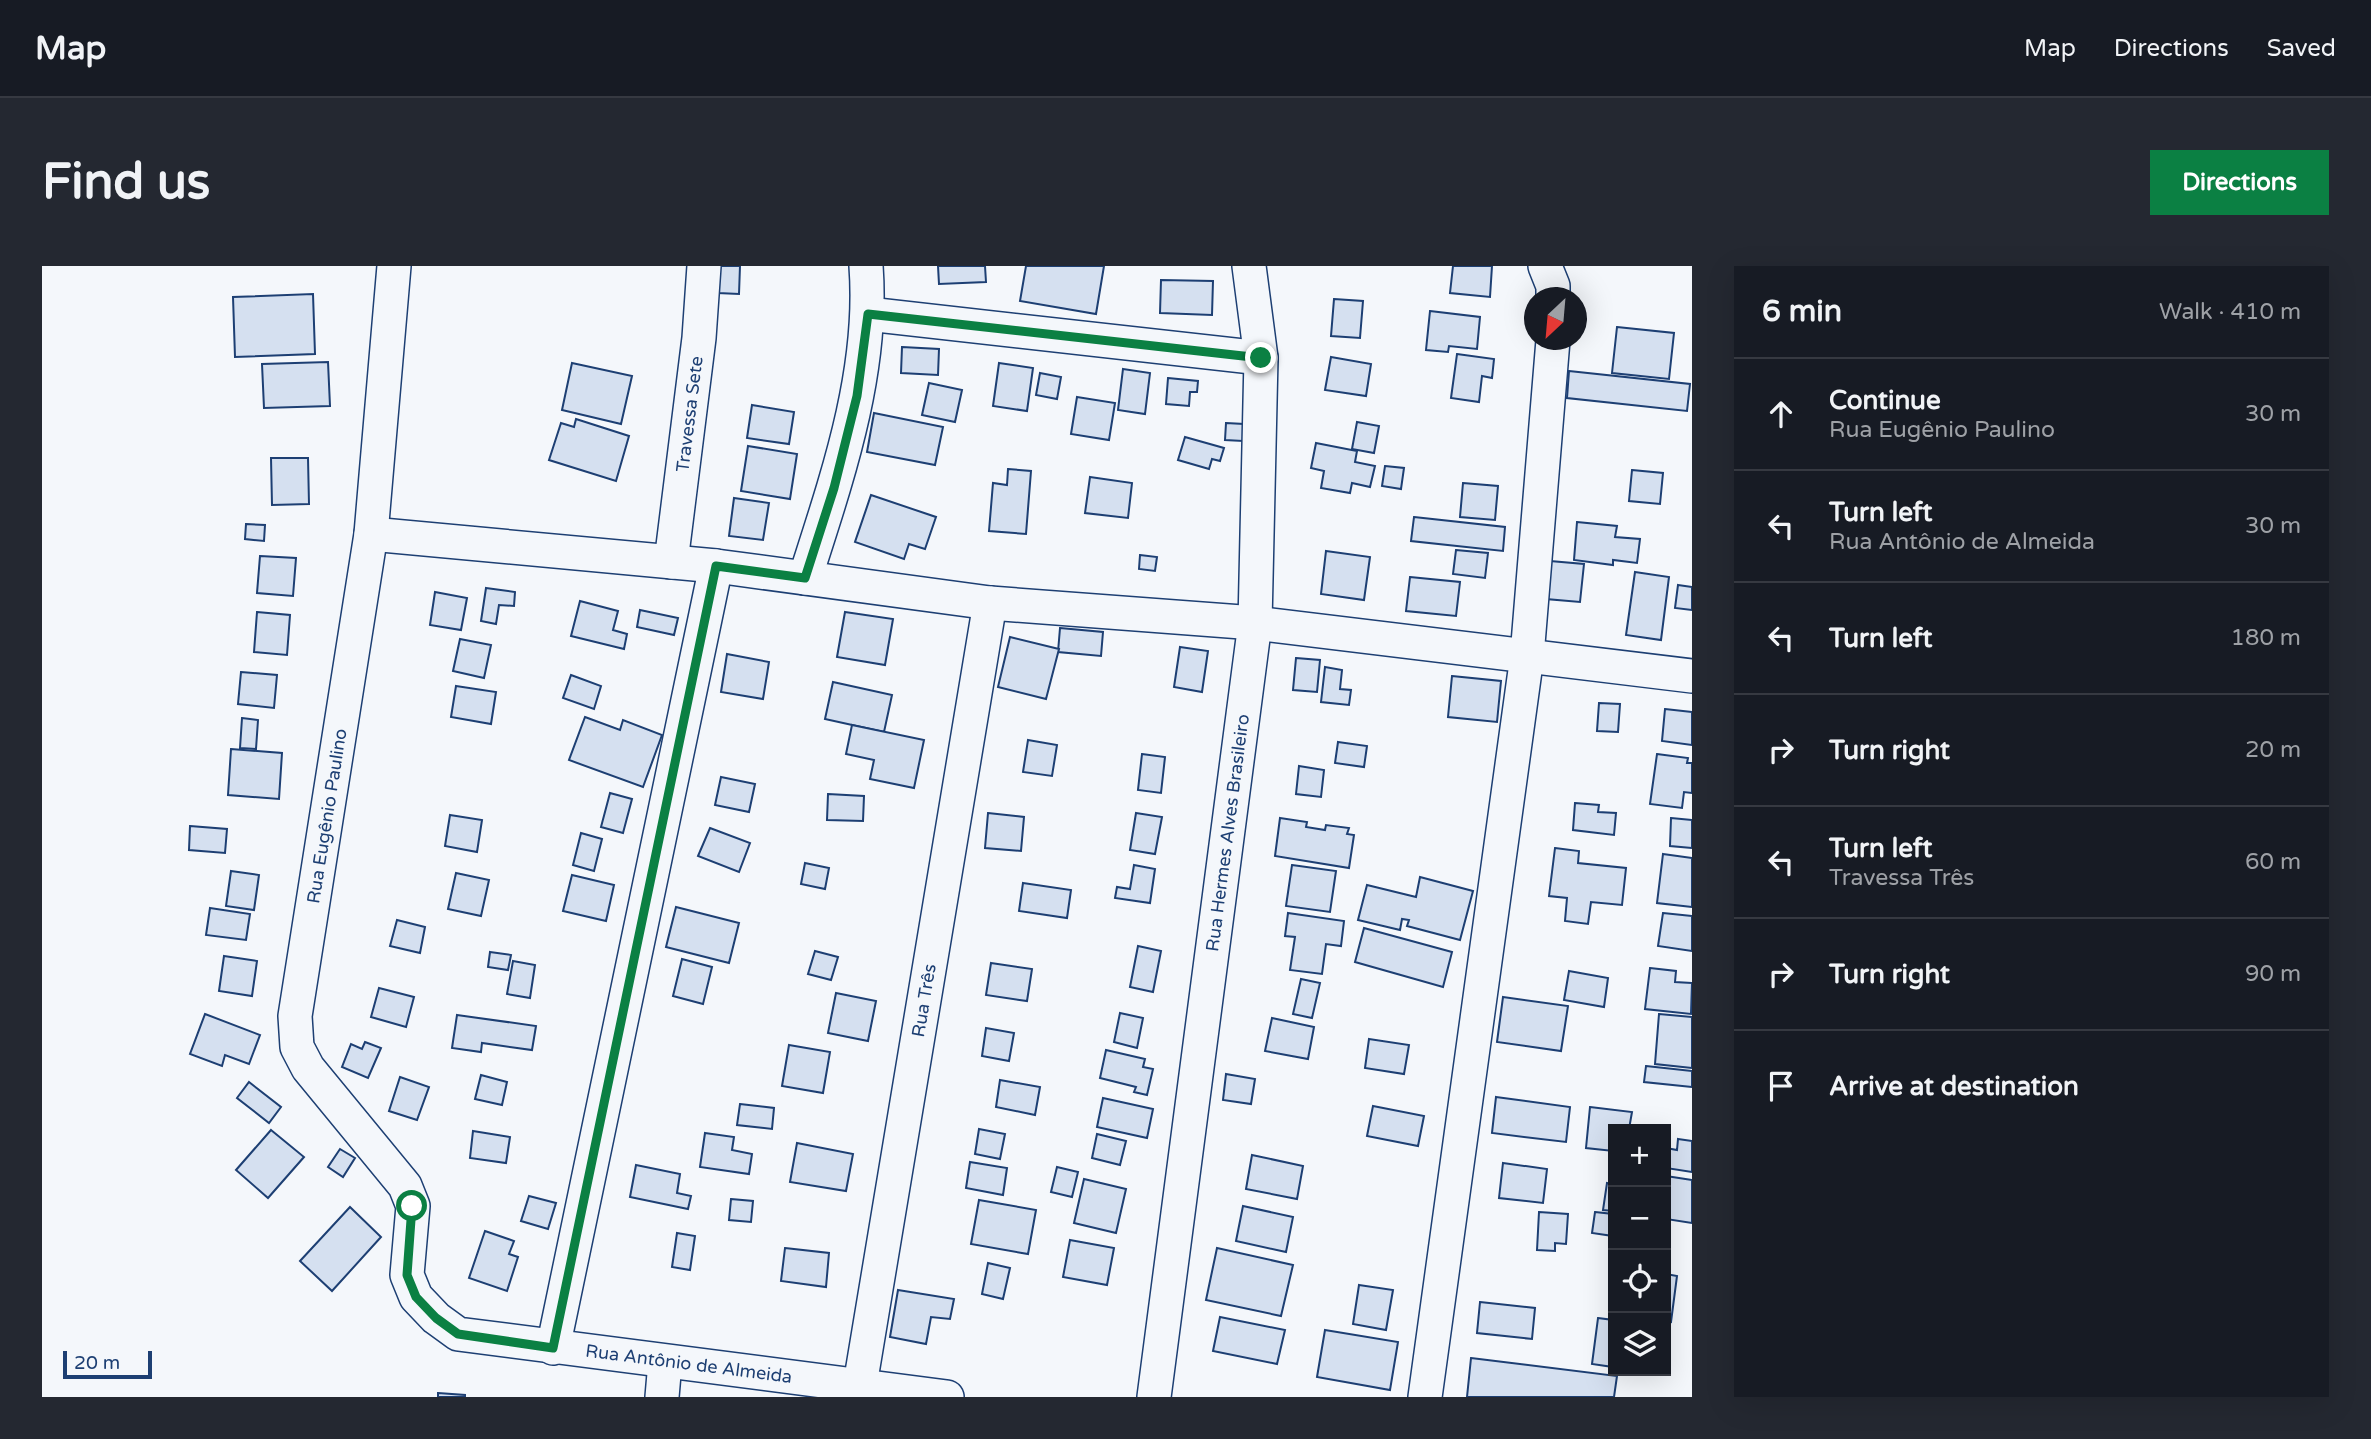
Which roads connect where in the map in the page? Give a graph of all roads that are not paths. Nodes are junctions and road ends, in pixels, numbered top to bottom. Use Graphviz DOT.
graph roads {
  1 [pos="394,266"];
  2 [pos="704,266"];
  3 [pos="866,266"];
  4 [pos="1249,266"];
  5 [pos="1545,266"];
  6 [pos="1553,287"];
  7 [pos="868,314"];
  8 [pos="1552,350"];
  9 [pos="1261,358"];
  10 [pos="371,534"];
  11 [pos="671,562"];
  12 [pos="716,566"];
  13 [pos="805,578"];
  14 [pos="990,603"];
  15 [pos="1255,623"];
  16 [pos="1527,656"];
  17 [pos="1692,676"];
  18 [pos="436,1318"];
  19 [pos="553,1348"];
  20 [pos="665,1362"];
  21 [pos="859,1392"];
  22 [pos="662,1397"];
  23 [pos="947,1397"];
  24 [pos="1154,1397"];
  25 [pos="1425,1397"];
  1 -- 10 [label="street, Rua Eugênio Paulino"];
  2 -- 11 [label="street, Travessa Sete"];
  3 -- 7 [label="street"];
  4 -- 9 [label="street, Rua Hermes Alves Brasileiro"];
  5 -- 6 [label="street"];
  7 -- 9 [label="street"];
  7 -- 13 [label="street"];
  8 -- 16 [label="street"];
  9 -- 15 [label="street, Rua Hermes Alves Brasileiro"];
  10 -- 11 [label="street"];
  10 -- 18 [label="street, Rua Eugênio Paulino"];
  11 -- 12 [label="street"];
  12 -- 13 [label="street"];
  12 -- 19 [label="street"];
  13 -- 14 [label="street"];
  14 -- 15 [label="street"];
  14 -- 21 [label="street, Rua Três"];
  15 -- 16 [label="street"];
  15 -- 24 [label="street, Rua Hermes Alves Brasileiro"];
  16 -- 17 [label="street"];
  16 -- 25 [label="street"];
  18 -- 19 [label="street, Rua Antônio de Almeida"];
  19 -- 20 [label="street, Rua Antônio de Almeida"];
  20 -- 21 [label="street, Rua Antônio de Almeida"];
  20 -- 22 [label="street"];
  21 -- 23 [label="street, Rua Antônio de Almeida"];
}
